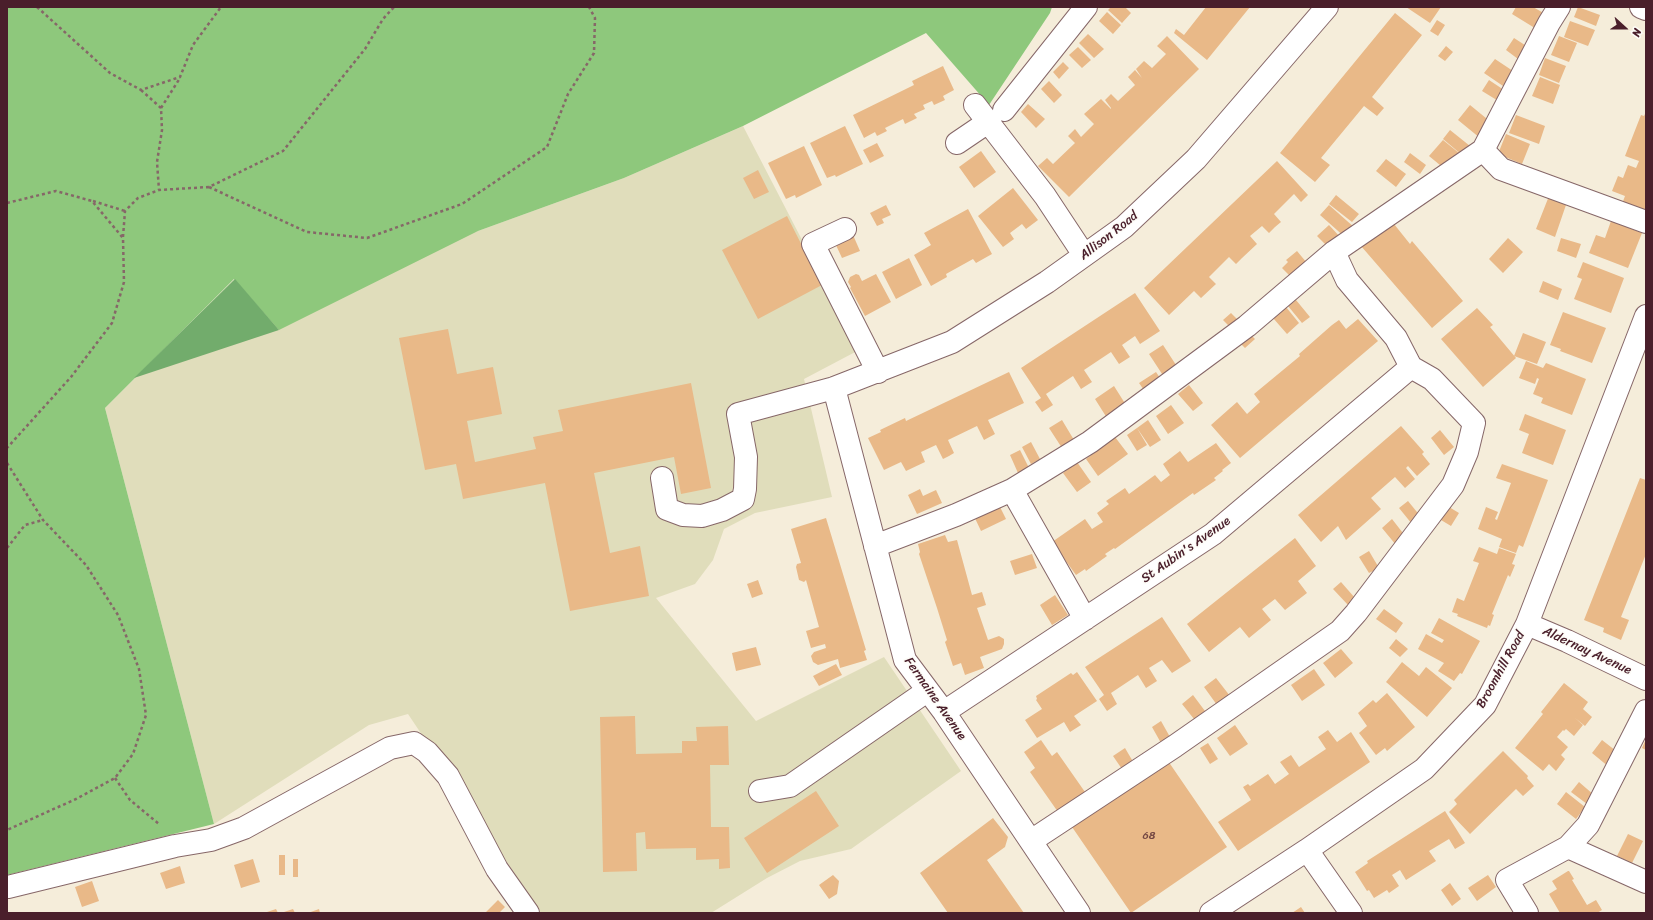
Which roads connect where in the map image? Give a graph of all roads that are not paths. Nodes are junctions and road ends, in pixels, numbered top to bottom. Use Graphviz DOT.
graph roads {
  1 [pos="1086,7"];
  2 [pos="1327,7"];
  3 [pos="1559,7"];
  4 [pos="1641,7"];
  5 [pos="1646,9"];
  6 [pos="974,105"];
  7 [pos="996,116"];
  8 [pos="957,143"];
  9 [pos="1483,150"];
  10 [pos="1646,222"];
  11 [pos="845,229"];
  12 [pos="1334,252"];
  13 [pos="1084,255"];
  14 [pos="1646,316"];
  15 [pos="1411,367"];
  16 [pos="878,372"];
  17 [pos="834,388"];
  18 [pos="662,478"];
  19 [pos="1012,490"];
  20 [pos="875,546"];
  21 [pos="1085,619"];
  22 [pos="1527,624"];
  23 [pos="1646,679"];
  24 [pos="927,691"];
  25 [pos="1646,711"];
  26 [pos="944,712"];
  27 [pos="760,791"];
  28 [pos="1031,841"];
  29 [pos="1568,847"];
  30 [pos="1307,850"];
  31 [pos="1646,882"];
  32 [pos="8,887"];
  33 [pos="528,913"];
  34 [pos="1079,913"];
  35 [pos="1211,913"];
  36 [pos="1350,913"];
  37 [pos="1527,913"];
  1 -- 7 [label="street"];
  2 -- 13 [label="street, Allison Road"];
  3 -- 9 [label="street"];
  4 -- 5 [label="street"];
  6 -- 7 [label="street"];
  7 -- 8 [label="street"];
  7 -- 13 [label="street"];
  9 -- 10 [label="street"];
  9 -- 12 [label="street"];
  11 -- 16 [label="street"];
  12 -- 15 [label="street"];
  12 -- 19 [label="street"];
  13 -- 16 [label="street, Allison Road"];
  14 -- 22 [label="street, Broomhill Road"];
  15 -- 21 [label="street, St Aubin's Avenue"];
  15 -- 28 [label="street"];
  16 -- 17 [label="street, Allison Road"];
  17 -- 18 [label="street, Allison Road"];
  17 -- 20 [label="street, Fermaine Avenue"];
  19 -- 20 [label="street"];
  19 -- 21 [label="street"];
  20 -- 24 [label="street, Fermaine Avenue"];
  21 -- 26 [label="street, St Aubin's Avenue"];
  22 -- 23 [label="street, Aldernay Avenue"];
  22 -- 30 [label="street, Broomhill Road"];
  24 -- 26 [label="street, Fermaine Avenue"];
  24 -- 27 [label="street"];
  25 -- 29 [label="street"];
  26 -- 28 [label="street, Fermaine Avenue"];
  28 -- 34 [label="street, Fermaine Avenue"];
  29 -- 31 [label="street"];
  29 -- 37 [label="street"];
  30 -- 35 [label="street, Broomhill Road"];
  30 -- 36 [label="street"];
  32 -- 33 [label="street"];
}
